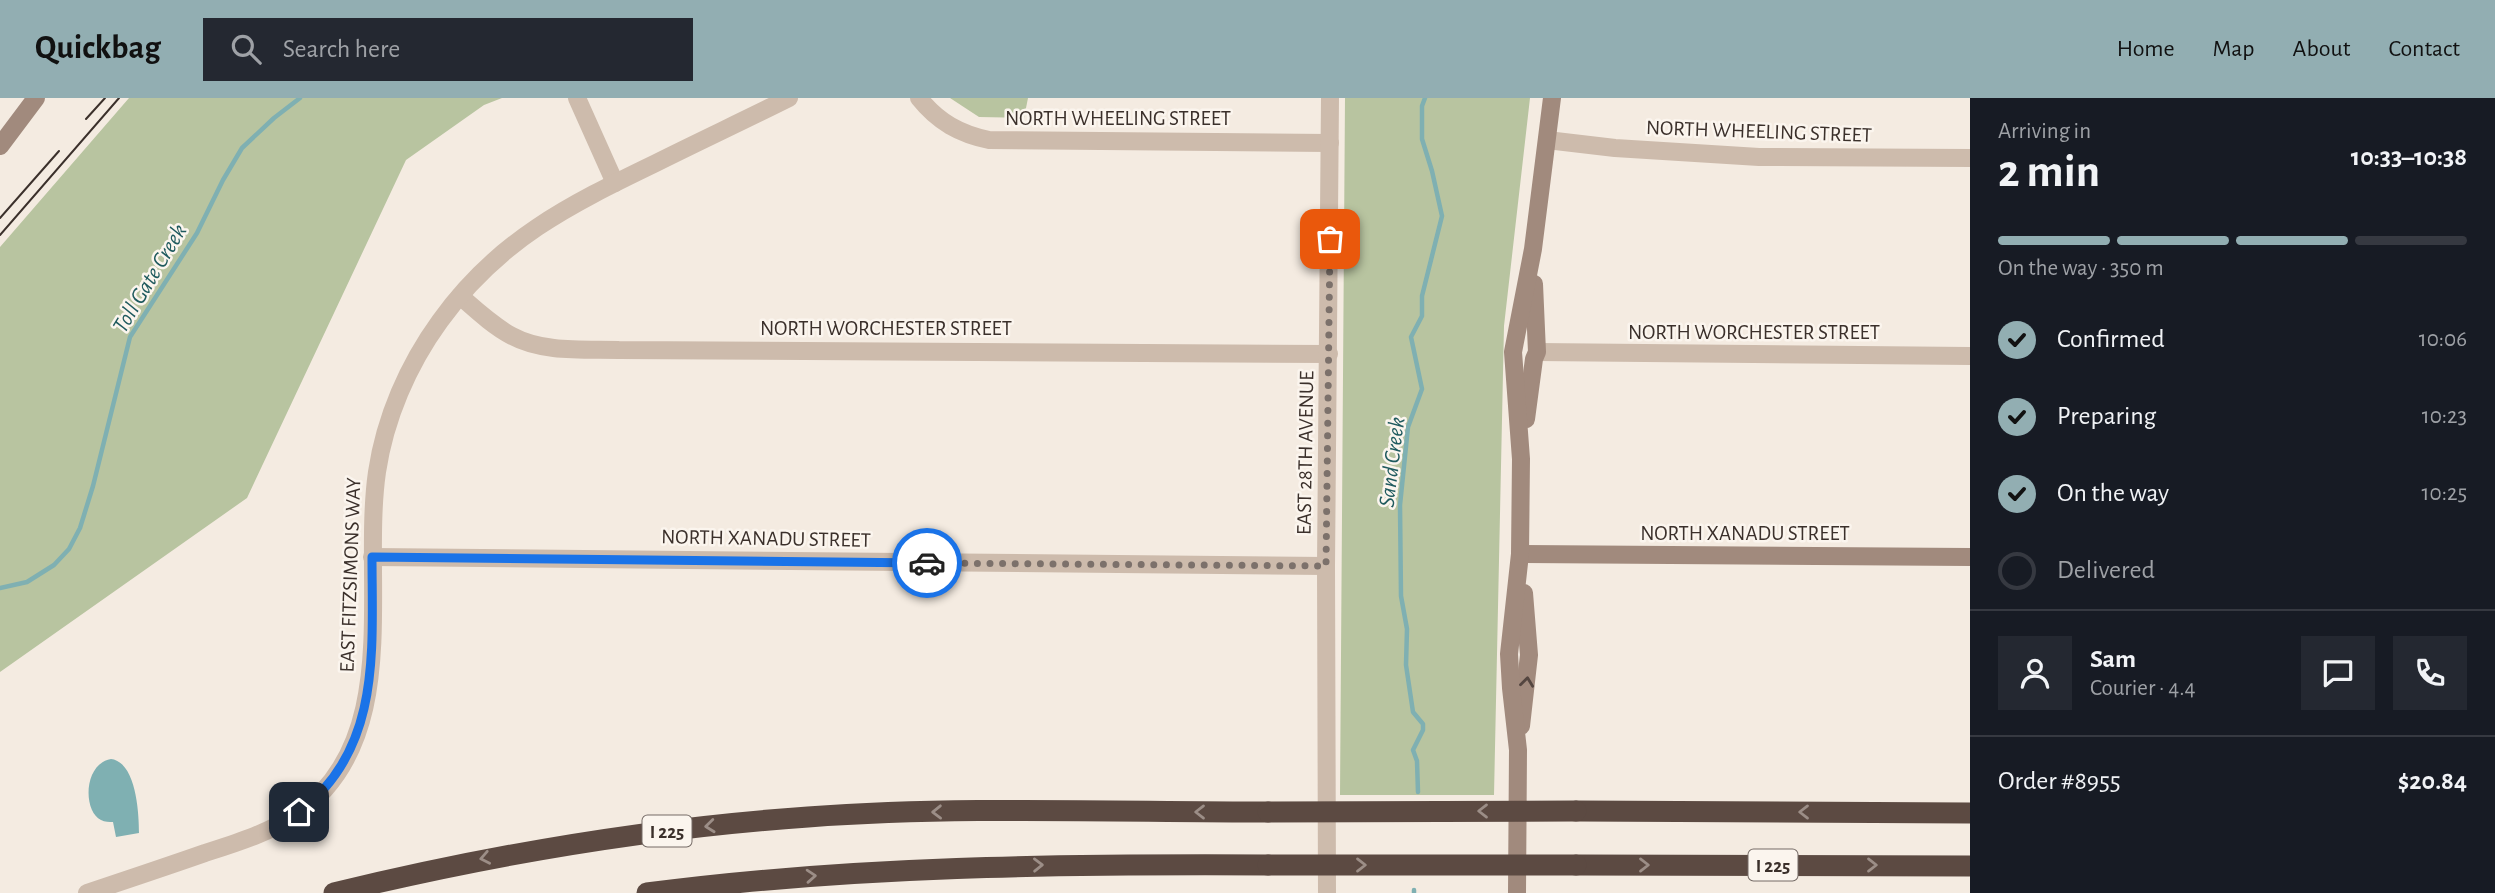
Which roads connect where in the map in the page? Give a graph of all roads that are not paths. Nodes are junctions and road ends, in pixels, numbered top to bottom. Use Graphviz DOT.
graph roads {
  1 [pos="36,98"];
  2 [pos="577,98"];
  3 [pos="789,98"];
  4 [pos="919,98"];
  5 [pos="1330,98"];
  6 [pos="1552,98"];
  7 [pos="1547,140"];
  8 [pos="1330,143"];
  9 [pos="0,146"];
  10 [pos="1970,158"];
  11 [pos="615,183"];
  12 [pos="1533,249"];
  13 [pos="460,296"];
  14 [pos="1515,350"];
  15 [pos="1536,352"];
  16 [pos="1329,354"];
  17 [pos="1970,356"];
  18 [pos="1521,459"];
  19 [pos="1520,554"];
  20 [pos="372,557"];
  21 [pos="1970,557"];
  22 [pos="1326,566"];
  23 [pos="1970,813"];
  24 [pos="1970,866"];
  25 [pos="87,893"];
  26 [pos="334,893"];
  27 [pos="646,893"];
  28 [pos="1327,893"];
  29 [pos="1517,893"];
  1 -- 9 [label="street"];
  2 -- 11 [label="street"];
  3 -- 11 [label="street, EAST FITZSIMONS WAY"];
  4 -- 8 [label="street, NORTH WHEELING STREET"];
  5 -- 8 [label="street, EAST 28TH AVENUE"];
  6 -- 7 [label="street"];
  7 -- 10 [label="street, NORTH WHEELING STREET"];
  7 -- 12 [label="street"];
  8 -- 16 [label="street, EAST 28TH AVENUE"];
  11 -- 13 [label="street, EAST FITZSIMONS WAY"];
  12 -- 14 [label="street"];
  12 -- 15 [label="street"];
  13 -- 16 [label="street, NORTH WORCHESTER STREET"];
  13 -- 20 [label="street, EAST FITZSIMONS WAY"];
  14 -- 15 [label="street"];
  14 -- 18 [label="street"];
  15 -- 17 [label="street, NORTH WORCHESTER STREET"];
  15 -- 18 [label="street"];
  16 -- 22 [label="street, EAST 28TH AVENUE"];
  18 -- 19 [label="street"];
  19 -- 21 [label="street, NORTH XANADU STREET"];
  19 -- 29 [label="street"];
  20 -- 22 [label="street, NORTH XANADU STREET"];
  20 -- 25 [label="street, EAST FITZSIMONS WAY"];
  22 -- 28 [label="street, EAST 28TH AVENUE"];
  23 -- 26 [label="highway, I 225, one-way, bridge"];
  27 -- 24 [label="highway, I 225, one-way, bridge"];
}
